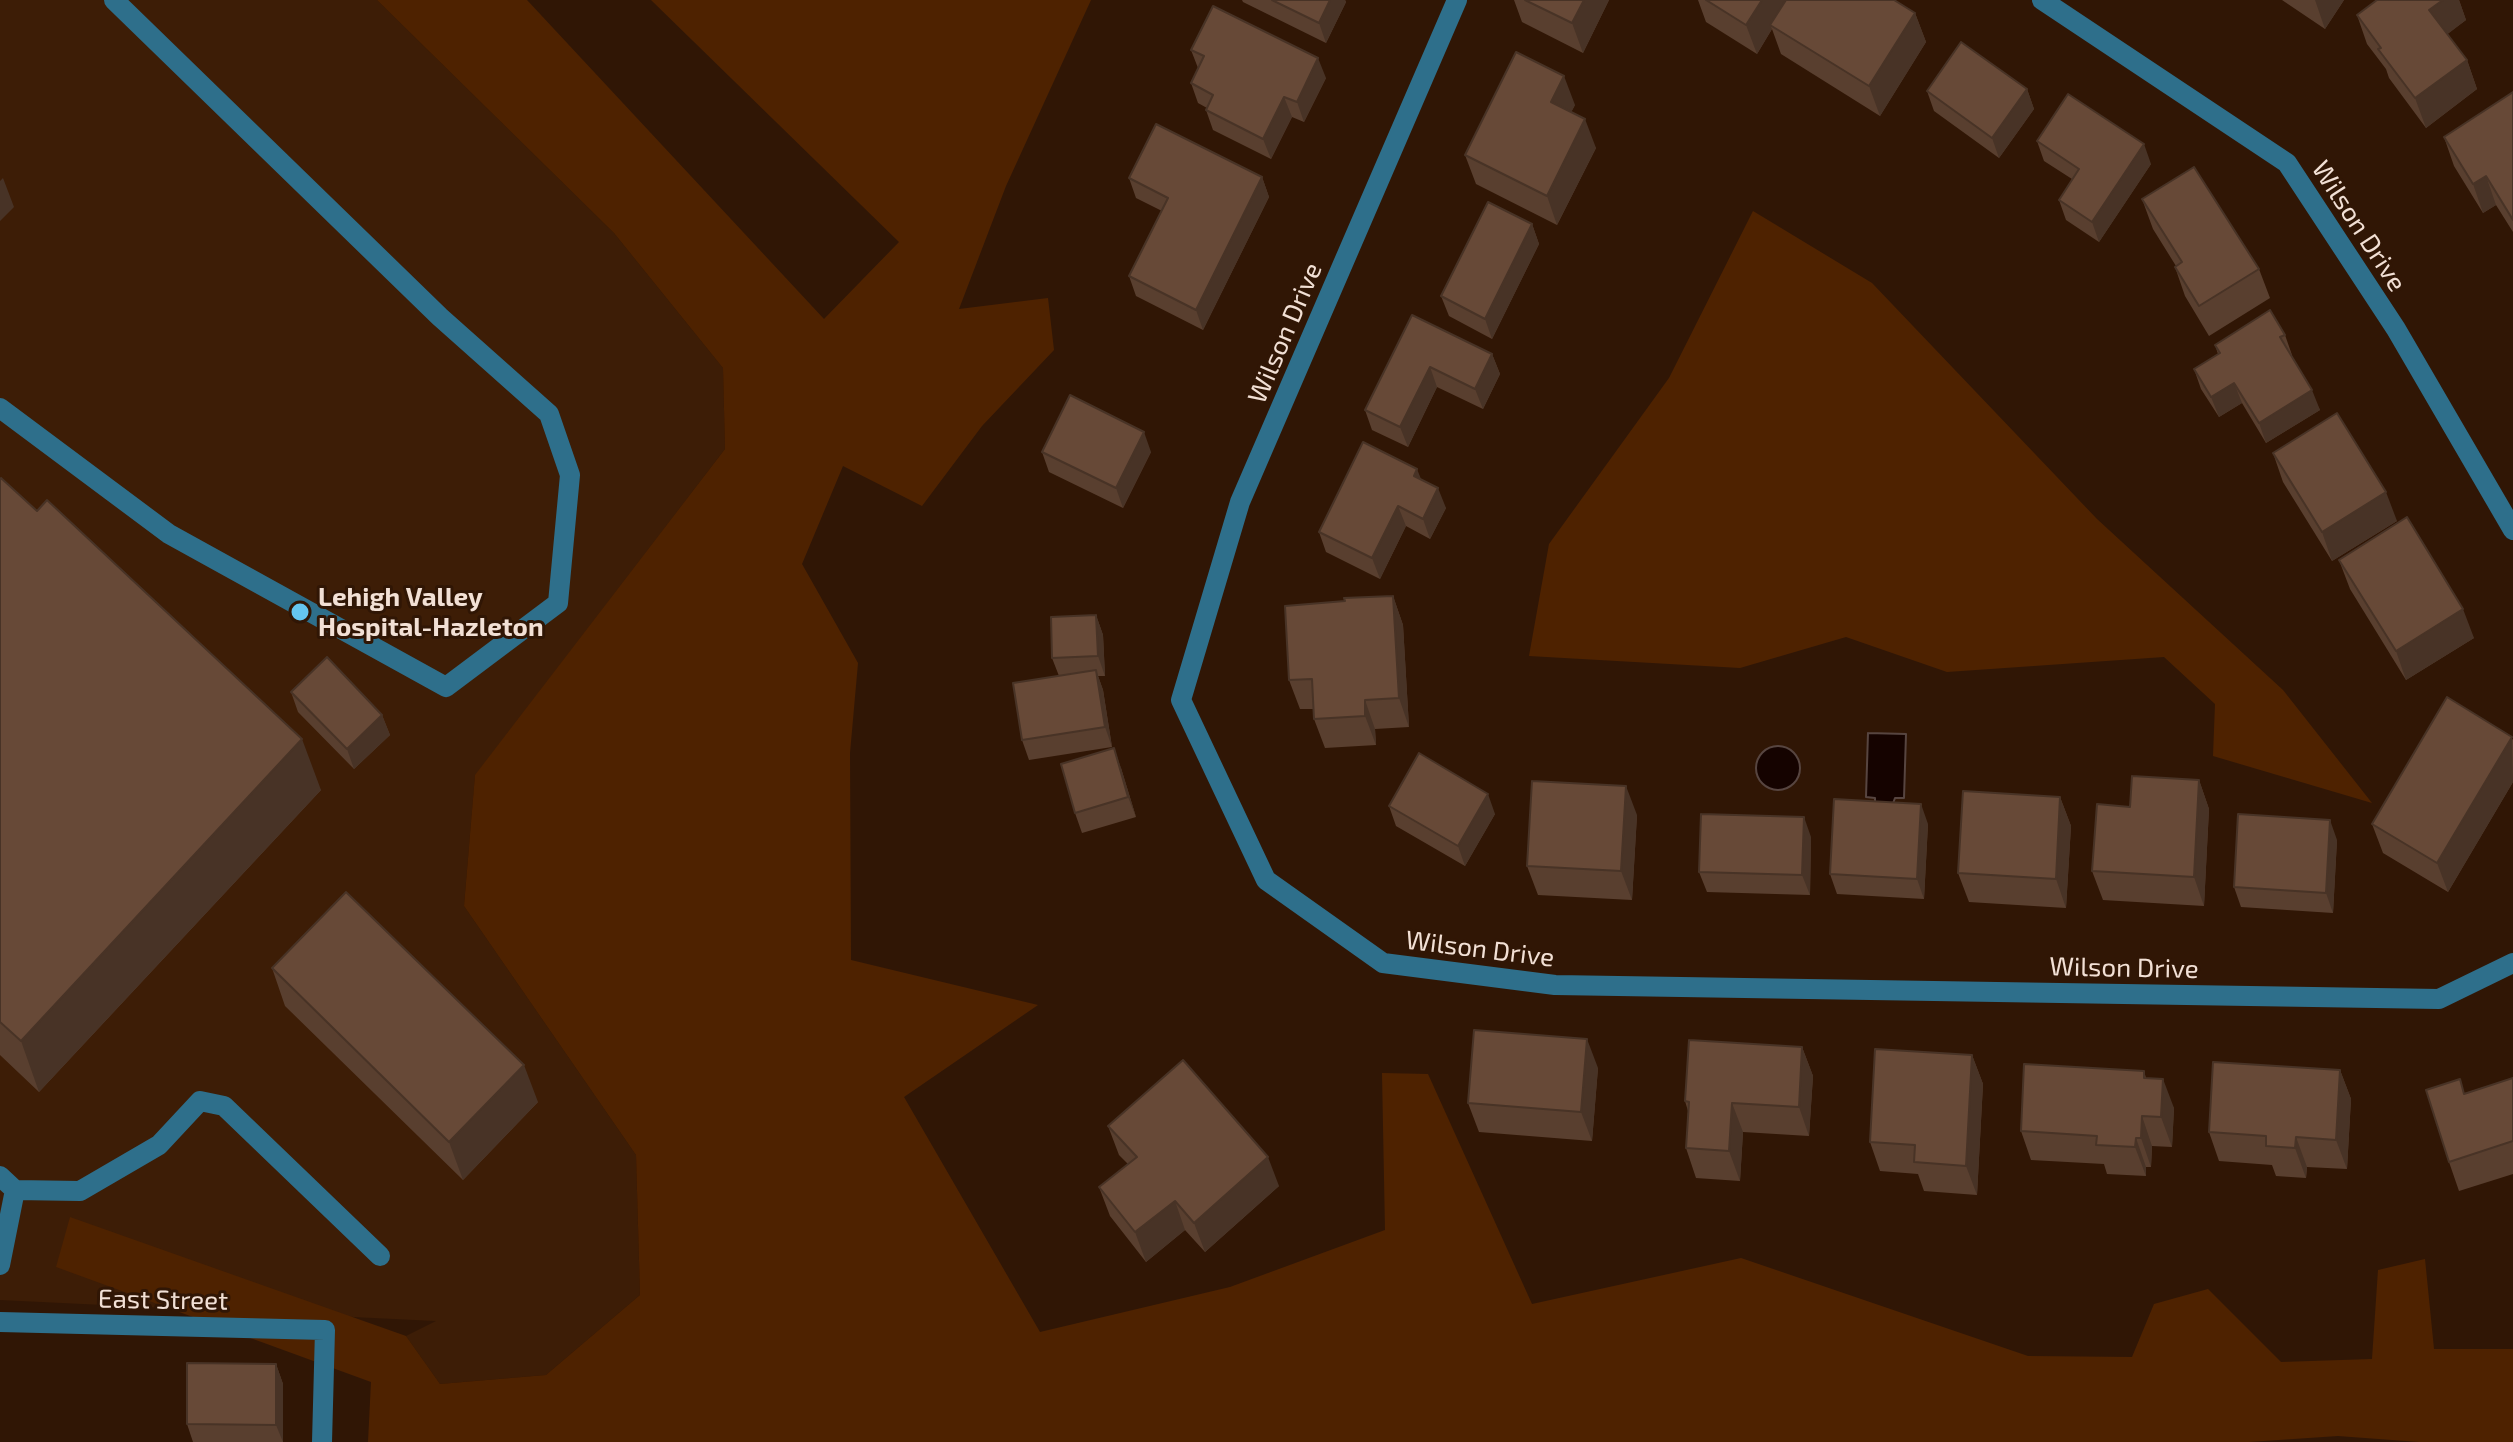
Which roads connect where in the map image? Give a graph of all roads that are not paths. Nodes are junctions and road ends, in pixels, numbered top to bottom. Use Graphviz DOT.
graph roads {
  1 [pos="114,0"];
  2 [pos="1457,0"];
  3 [pos="2042,0"];
  4 [pos="0,408"];
  5 [pos="2513,530"];
  6 [pos="2513,963"];
  7 [pos="7,1183"];
  8 [pos="380,1256"];
  9 [pos="0,1265"];
  10 [pos="0,1322"];
  11 [pos="322,1442"];
  1 -- 4 [label="street"];
  2 -- 6 [label="street, Wilson Drive"];
  3 -- 5 [label="street, Wilson Drive"];
  7 -- 8 [label="street"];
  7 -- 9 [label="street"];
  10 -- 11 [label="street, East Street"];
}
